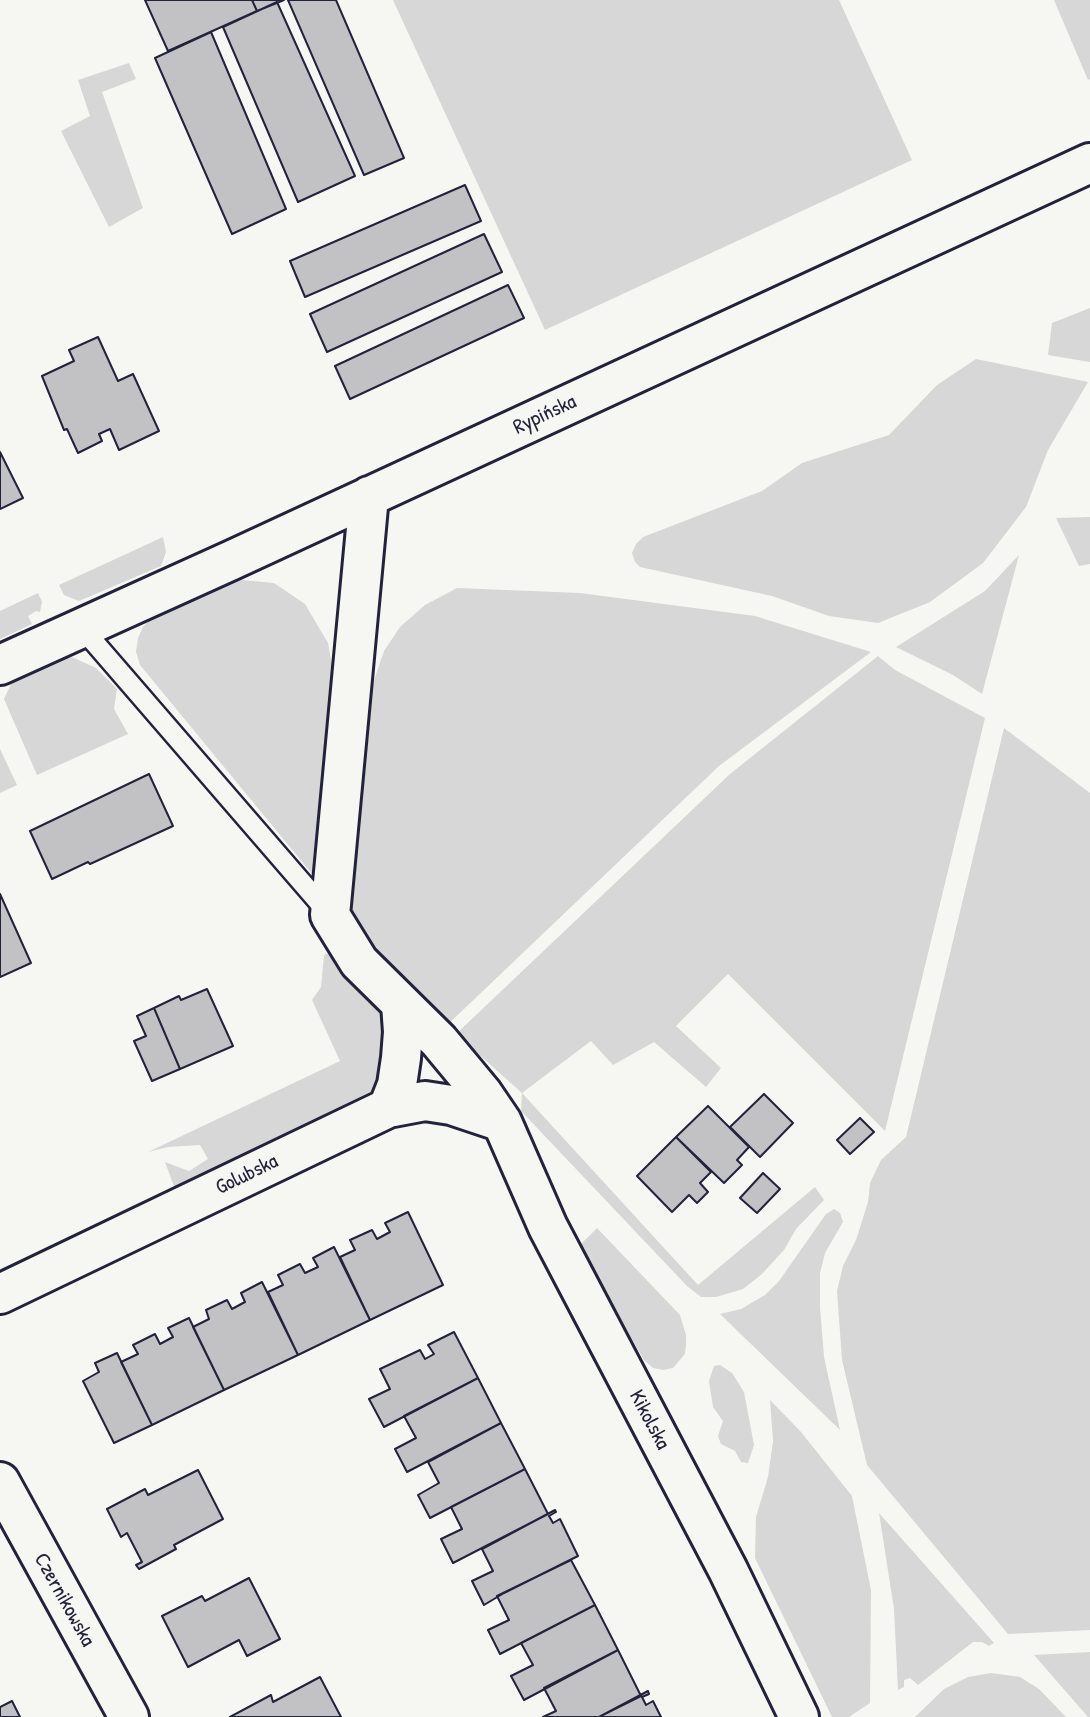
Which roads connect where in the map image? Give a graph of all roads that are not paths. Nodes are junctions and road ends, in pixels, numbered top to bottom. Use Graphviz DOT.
graph roads {
  1 [pos="1090,163"];
  2 [pos="369,496"];
  3 [pos="81,627"];
  4 [pos="0,665"];
  5 [pos="330,915"];
  6 [pos="401,1004"];
  7 [pos="388,1108"];
  8 [pos="502,1122"];
  9 [pos="0,1294"];
  10 [pos="0,1482"];
  11 [pos="129,1717"];
  12 [pos="799,1717"];
  1 -- 2 [label="street, Rypińska"];
  2 -- 3 [label="street, Rypińska"];
  2 -- 5 [label="street"];
  3 -- 4 [label="street, Rypińska"];
  3 -- 5 [label="lane"];
  5 -- 6 [label="street, Kikolska"];
  6 -- 7 [label="street"];
  6 -- 8 [label="street, Kikolska"];
  7 -- 8 [label="street, Golubska"];
  7 -- 9 [label="street, Golubska"];
  8 -- 12 [label="street, Kikolska"];
  10 -- 11 [label="street, Czernikowska"];
}
